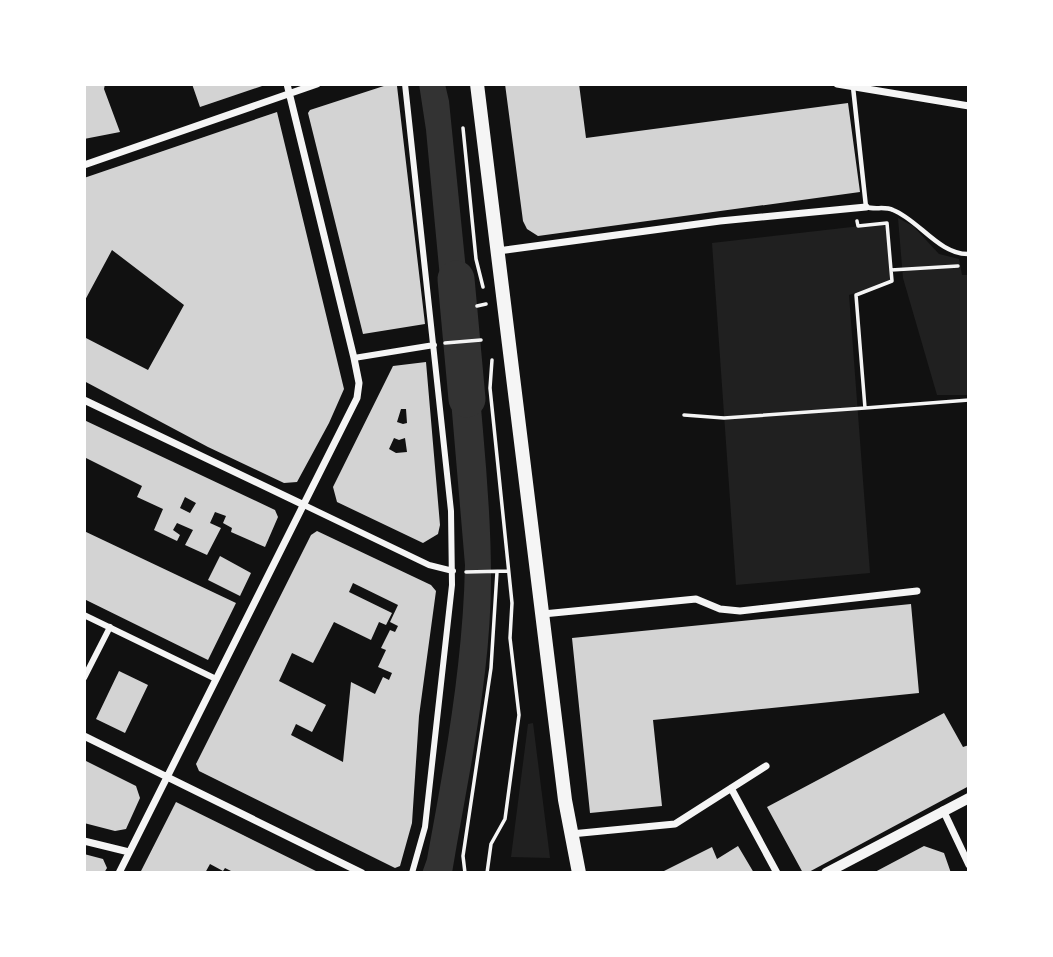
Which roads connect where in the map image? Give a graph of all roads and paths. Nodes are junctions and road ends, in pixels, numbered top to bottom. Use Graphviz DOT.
graph roads {
  1 [pos="287,84"];
  2 [pos="317,84"];
  3 [pos="405,84"];
  4 [pos="477,84"];
  5 [pos="837,84"];
  6 [pos="853,86"];
  7 [pos="290,93"];
  8 [pos="969,106"];
  9 [pos="463,124"];
  10 [pos="84,165"];
  11 [pos="866,207"];
  12 [pos="856,208"];
  13 [pos="498,251"];
  14 [pos="969,254"];
  15 [pos="969,266"];
  16 [pos="891,270"];
  17 [pos="477,306"];
  18 [pos="481,340"];
  19 [pos="445,343"];
  20 [pos="434,345"];
  21 [pos="354,358"];
  22 [pos="492,360"];
  23 [pos="84,400"];
  24 [pos="969,400"];
  25 [pos="865,408"];
  26 [pos="684,415"];
  27 [pos="304,505"];
  28 [pos="453,571"];
  29 [pos="508,571"];
  30 [pos="462,572"];
  31 [pos="497,572"];
  32 [pos="917,591"];
  33 [pos="542,614"];
  34 [pos="84,615"];
  35 [pos="110,627"];
  36 [pos="84,678"];
  37 [pos="216,679"];
  38 [pos="84,736"];
  39 [pos="766,765"];
  40 [pos="167,777"];
  41 [pos="731,788"];
  42 [pos="969,797"];
  43 [pos="943,810"];
  44 [pos="570,834"];
  45 [pos="84,841"];
  46 [pos="129,852"];
  47 [pos="969,865"];
  48 [pos="119,873"];
  49 [pos="362,873"];
  50 [pos="412,873"];
  51 [pos="465,873"];
  52 [pos="486,873"];
  53 [pos="579,873"];
  54 [pos="777,873"];
  55 [pos="826,873"];
  1 -- 7 [label="street"];
  2 -- 7 [label="street"];
  3 -- 20 [label="street"];
  4 -- 13 [label="main road"];
  5 -- 6 [label="street"];
  6 -- 8 [label="street"];
  6 -- 11 [label="lane"];
  7 -- 10 [label="street"];
  7 -- 21 [label="street"];
  9 -- 17 [label="path"];
  11 -- 12 [label="street"];
  11 -- 14 [label="lane"];
  12 -- 13 [label="street"];
  12 -- 16 [label="path"];
  13 -- 33 [label="main road"];
  15 -- 16 [label="path"];
  16 -- 25 [label="path"];
  18 -- 19 [label="path"];
  20 -- 21 [label="street"];
  20 -- 28 [label="street"];
  21 -- 27 [label="street"];
  22 -- 29 [label="path"];
  23 -- 27 [label="street"];
  24 -- 25 [label="path"];
  25 -- 26 [label="path"];
  27 -- 28 [label="street"];
  27 -- 37 [label="street"];
  28 -- 50 [label="street"];
  29 -- 31 [label="path"];
  29 -- 52 [label="path"];
  30 -- 31 [label="path"];
  31 -- 51 [label="path"];
  32 -- 33 [label="street"];
  33 -- 44 [label="main road"];
  34 -- 35 [label="street"];
  35 -- 36 [label="street"];
  35 -- 37 [label="street"];
  37 -- 40 [label="street"];
  38 -- 40 [label="street"];
  39 -- 41 [label="street"];
  40 -- 46 [label="street"];
  40 -- 49 [label="street"];
  41 -- 44 [label="street"];
  41 -- 54 [label="street"];
  42 -- 43 [label="street"];
  43 -- 47 [label="street"];
  43 -- 55 [label="street"];
  44 -- 53 [label="main road"];
  45 -- 46 [label="street"];
  46 -- 48 [label="street"];
}
